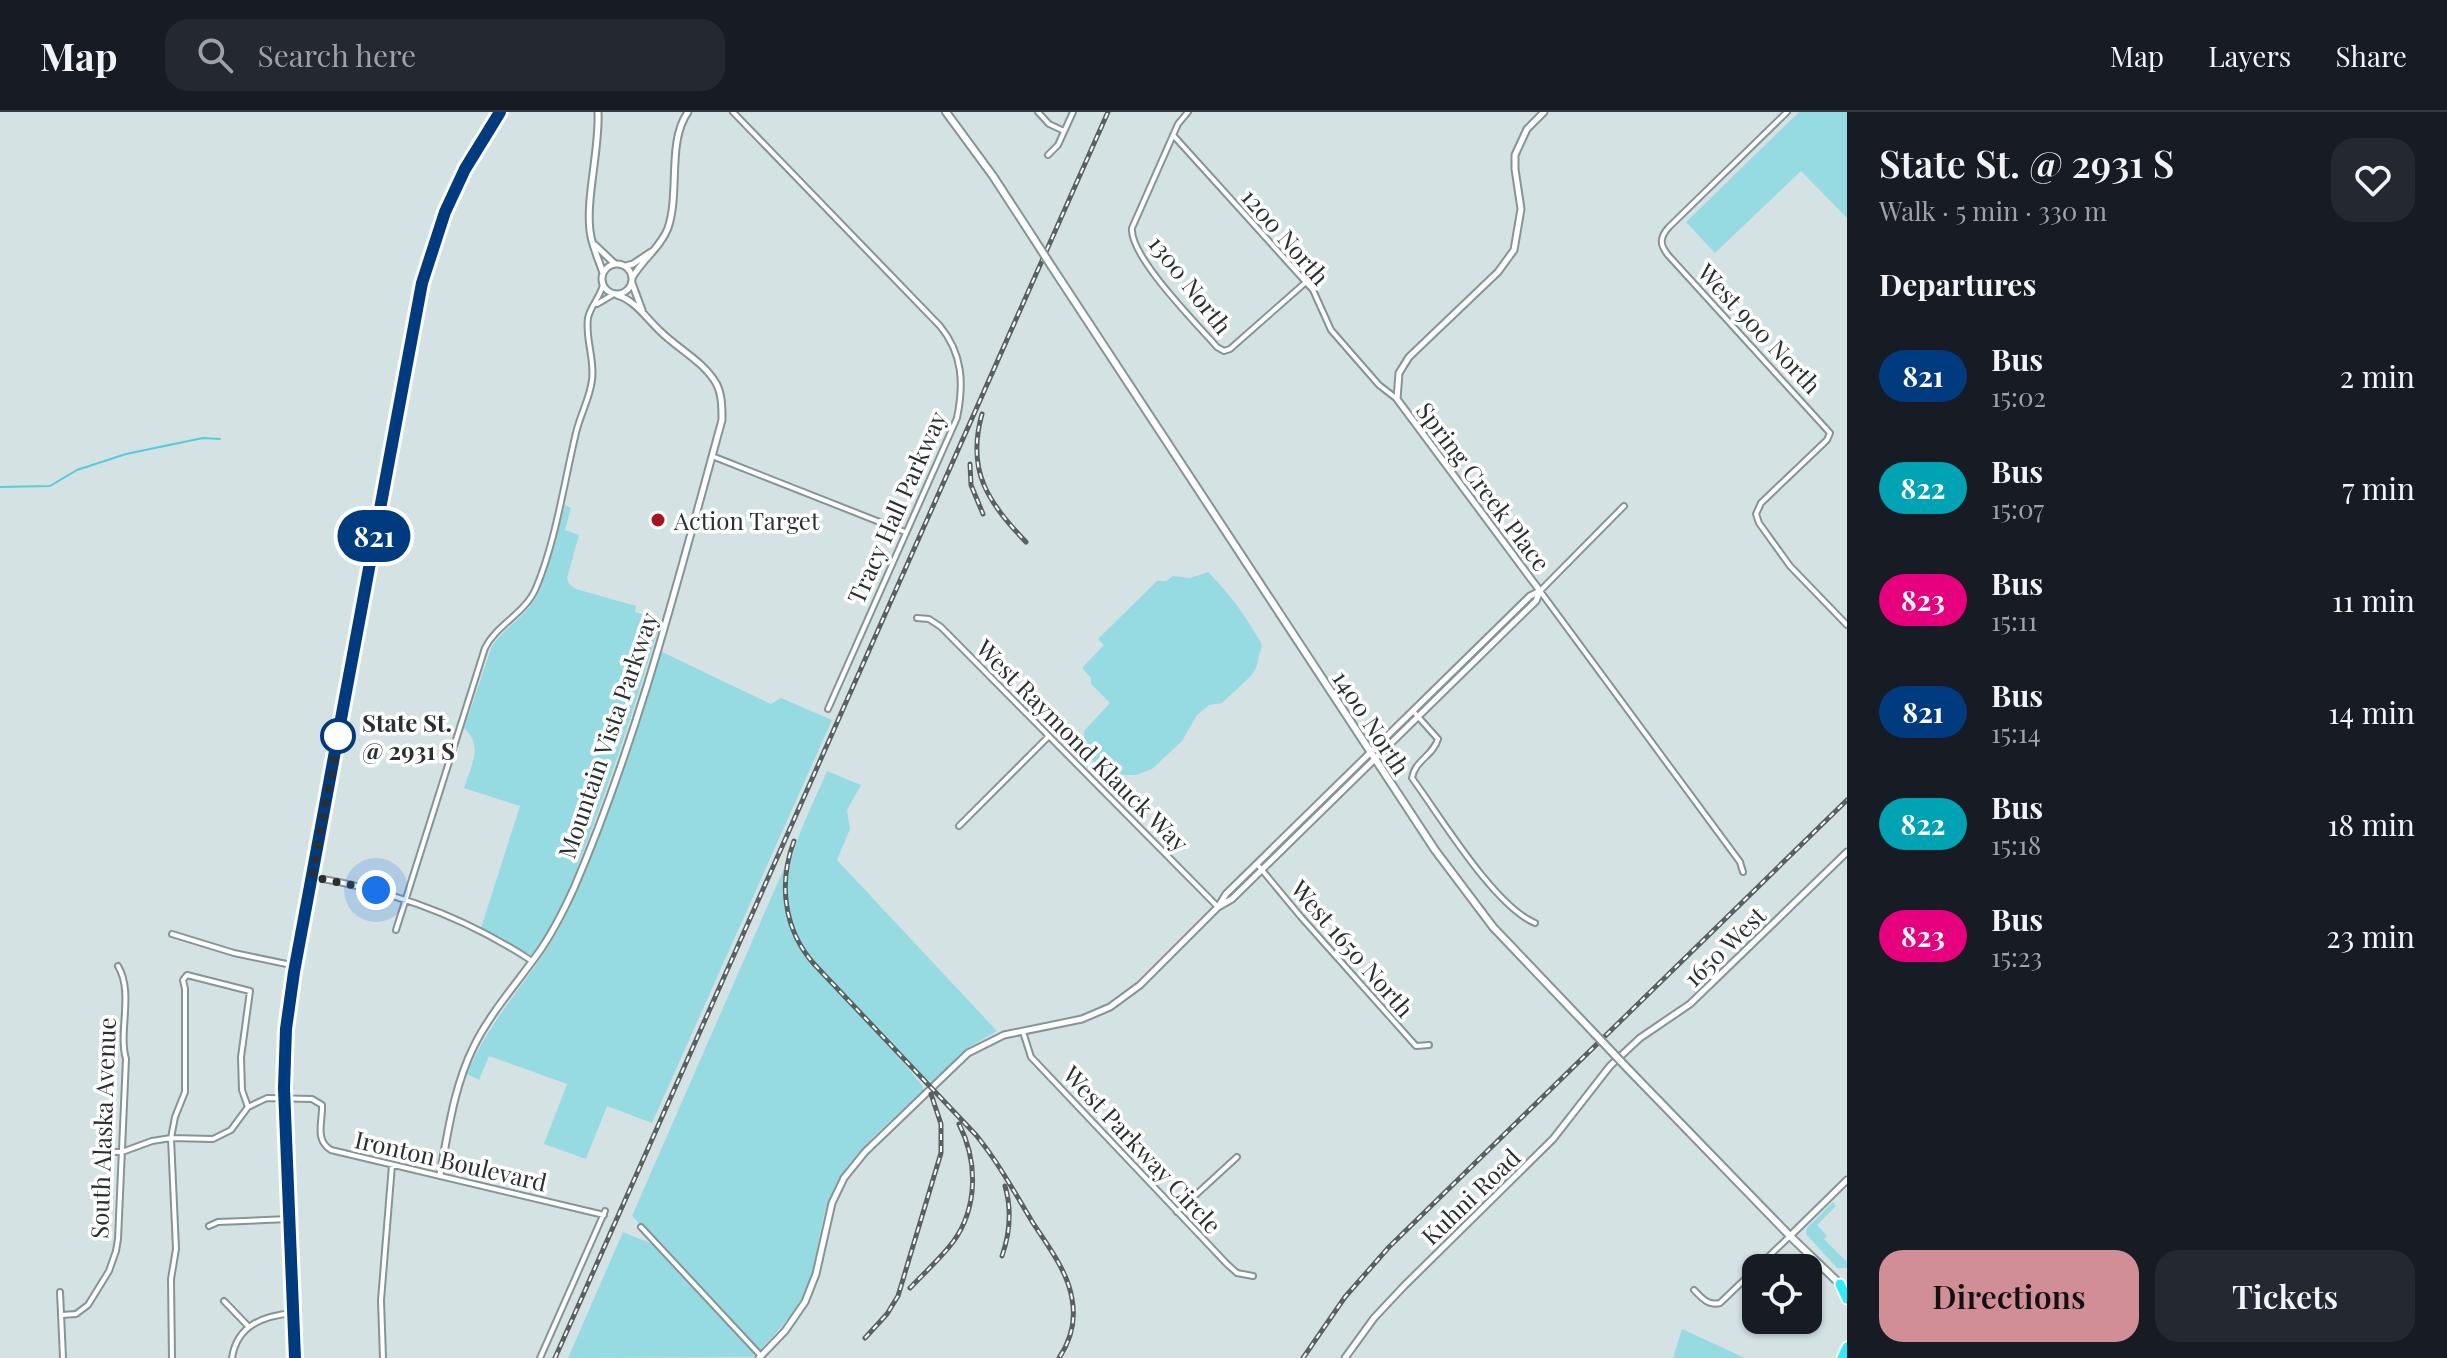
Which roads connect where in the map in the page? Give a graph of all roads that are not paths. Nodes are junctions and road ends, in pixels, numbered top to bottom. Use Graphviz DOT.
graph roads {
  1 [pos="500,112"];
  2 [pos="598,112"];
  3 [pos="688,112"];
  4 [pos="733,112"];
  5 [pos="946,112"];
  6 [pos="1038,112"];
  7 [pos="1073,112"];
  8 [pos="1188,112"];
  9 [pos="1544,112"];
  10 [pos="1787,112"];
  11 [pos="1064,131"];
  12 [pos="1173,135"];
  13 [pos="1048,155"];
  14 [pos="594,244"];
  15 [pos="652,251"];
  16 [pos="615,264"];
  17 [pos="624,266"];
  18 [pos="603,273"];
  19 [pos="632,280"];
  20 [pos="1306,282"];
  21 [pos="603,285"];
  22 [pos="616,294"];
  23 [pos="594,305"];
  24 [pos="642,311"];
  25 [pos="1397,399"];
  26 [pos="712,456"];
  27 [pos="1624,506"];
  28 [pos="905,532"];
  29 [pos="1540,591"];
  30 [pos="917,618"];
  31 [pos="1847,625"];
  32 [pos="828,709"];
  33 [pos="1413,711"];
  34 [pos="1418,717"];
  35 [pos="1049,736"];
  36 [pos="1372,756"];
  37 [pos="959,826"];
  38 [pos="1847,852"];
  39 [pos="1257,864"];
  40 [pos="1262,870"];
  41 [pos="1743,872"];
  42 [pos="312,877"];
  43 [pos="405,899"];
  44 [pos="1218,907"];
  45 [pos="1535,923"];
  46 [pos="396,930"];
  47 [pos="172,934"];
  48 [pos="532,961"];
  49 [pos="118,966"];
  50 [pos="296,966"];
  51 [pos="1023,1031"];
  52 [pos="1429,1045"];
  53 [pos="1619,1058"];
  54 [pos="284,1098"];
  55 [pos="248,1107"];
  56 [pos="171,1138"];
  57 [pos="98,1152"];
  58 [pos="122,1152"];
  59 [pos="1237,1157"];
  60 [pos="392,1164"];
  61 [pos="440,1175"];
  62 [pos="1847,1180"];
  63 [pos="1177,1212"];
  64 [pos="289,1219"];
  65 [pos="209,1226"];
  66 [pos="641,1227"];
  67 [pos="1790,1236"];
  68 [pos="1253,1276"];
  69 [pos="1844,1287"];
  70 [pos="1694,1290"];
  71 [pos="60,1292"];
  72 [pos="1847,1299"];
  73 [pos="224,1301"];
  74 [pos="293,1313"];
  75 [pos="62,1315"];
  76 [pos="248,1326"];
  77 [pos="1847,1347"];
  78 [pos="760,1357"];
  79 [pos="1845,1357"];
  80 [pos="63,1358"];
  81 [pos="172,1358"];
  82 [pos="232,1358"];
  83 [pos="295,1358"];
  84 [pos="383,1358"];
  85 [pos="540,1358"];
  86 [pos="1345,1358"];
  1 -- 42 [label="main road"];
  2 -- 14 [label="street"];
  3 -- 15 [label="street"];
  4 -- 28 [label="street, Tracy Hall Parkway"];
  5 -- 36 [label="main road, 1400 North, bridge"];
  6 -- 11 [label="street"];
  7 -- 11 [label="street"];
  8 -- 12 [label="street"];
  9 -- 25 [label="street, Spring Creek Place"];
  10 -- 31 [label="street, West 900 North"];
  11 -- 13 [label="street"];
  12 -- 20 [label="street, 1200 North"];
  12 -- 20 [label="street, 1300 North"];
  14 -- 16 [label="street"];
  14 -- 18 [label="street"];
  15 -- 17 [label="street"];
  15 -- 19 [label="street"];
  16 -- 17 [label="street"];
  16 -- 18 [label="street"];
  17 -- 19 [label="street"];
  18 -- 21 [label="street"];
  19 -- 22 [label="street"];
  19 -- 24 [label="street, Mountain Vista Parkway"];
  20 -- 25 [label="street, 1200 North"];
  21 -- 22 [label="street"];
  21 -- 23 [label="street"];
  22 -- 23 [label="street"];
  22 -- 24 [label="street, Mountain Vista Parkway"];
  23 -- 43 [label="street"];
  24 -- 26 [label="street, Mountain Vista Parkway"];
  25 -- 29 [label="street, Spring Creek Place"];
  26 -- 28 [label="street"];
  26 -- 48 [label="street, Mountain Vista Parkway"];
  27 -- 29 [label="street"];
  28 -- 32 [label="street, Tracy Hall Parkway"];
  29 -- 33 [label="street"];
  29 -- 34 [label="street"];
  29 -- 41 [label="street, Spring Creek Place"];
  30 -- 35 [label="street, West Raymond Klauck Way"];
  33 -- 34 [label="street"];
  33 -- 36 [label="street"];
  34 -- 36 [label="street"];
  34 -- 45 [label="street"];
  35 -- 37 [label="street"];
  35 -- 44 [label="street, West Raymond Klauck Way"];
  36 -- 39 [label="street"];
  36 -- 40 [label="street"];
  36 -- 67 [label="main road, 1400 North, bridge"];
  38 -- 53 [label="street, 1650 West"];
  39 -- 40 [label="street, West 1650 North"];
  39 -- 44 [label="street"];
  40 -- 44 [label="street"];
  40 -- 52 [label="street, West 1650 North"];
  42 -- 43 [label="street"];
  42 -- 50 [label="main road"];
  43 -- 46 [label="street"];
  43 -- 48 [label="street"];
  44 -- 51 [label="street"];
  47 -- 50 [label="street"];
  48 -- 61 [label="street, Mountain Vista Parkway"];
  49 -- 58 [label="street, South Alaska Avenue"];
  50 -- 54 [label="main road"];
  51 -- 63 [label="street, West Parkway Circle"];
  51 -- 78 [label="street"];
  53 -- 86 [label="street, Kuhni Road"];
  54 -- 55 [label="street"];
  54 -- 60 [label="street, Ironton Boulevard"];
  54 -- 64 [label="main road"];
  55 -- 56 [label="street"];
  55 -- 56 [label="street"];
  56 -- 58 [label="street"];
  56 -- 81 [label="street"];
  57 -- 58 [label="street"];
  58 -- 75 [label="street, South Alaska Avenue"];
  59 -- 63 [label="street"];
  60 -- 61 [label="street, Ironton Boulevard"];
  60 -- 84 [label="street"];
  61 -- 85 [label="street, Ironton Boulevard"];
  62 -- 67 [label="street"];
  63 -- 68 [label="street, West Parkway Circle"];
  64 -- 65 [label="street"];
  64 -- 74 [label="main road"];
  66 -- 78 [label="street"];
  67 -- 69 [label="main road, 1400 North"];
  67 -- 70 [label="street"];
  69 -- 72 [label="highway"];
  71 -- 75 [label="street"];
  73 -- 76 [label="street"];
  74 -- 76 [label="street"];
  74 -- 83 [label="main road"];
  75 -- 80 [label="street"];
  76 -- 82 [label="street"];
  77 -- 79 [label="highway"];
}
